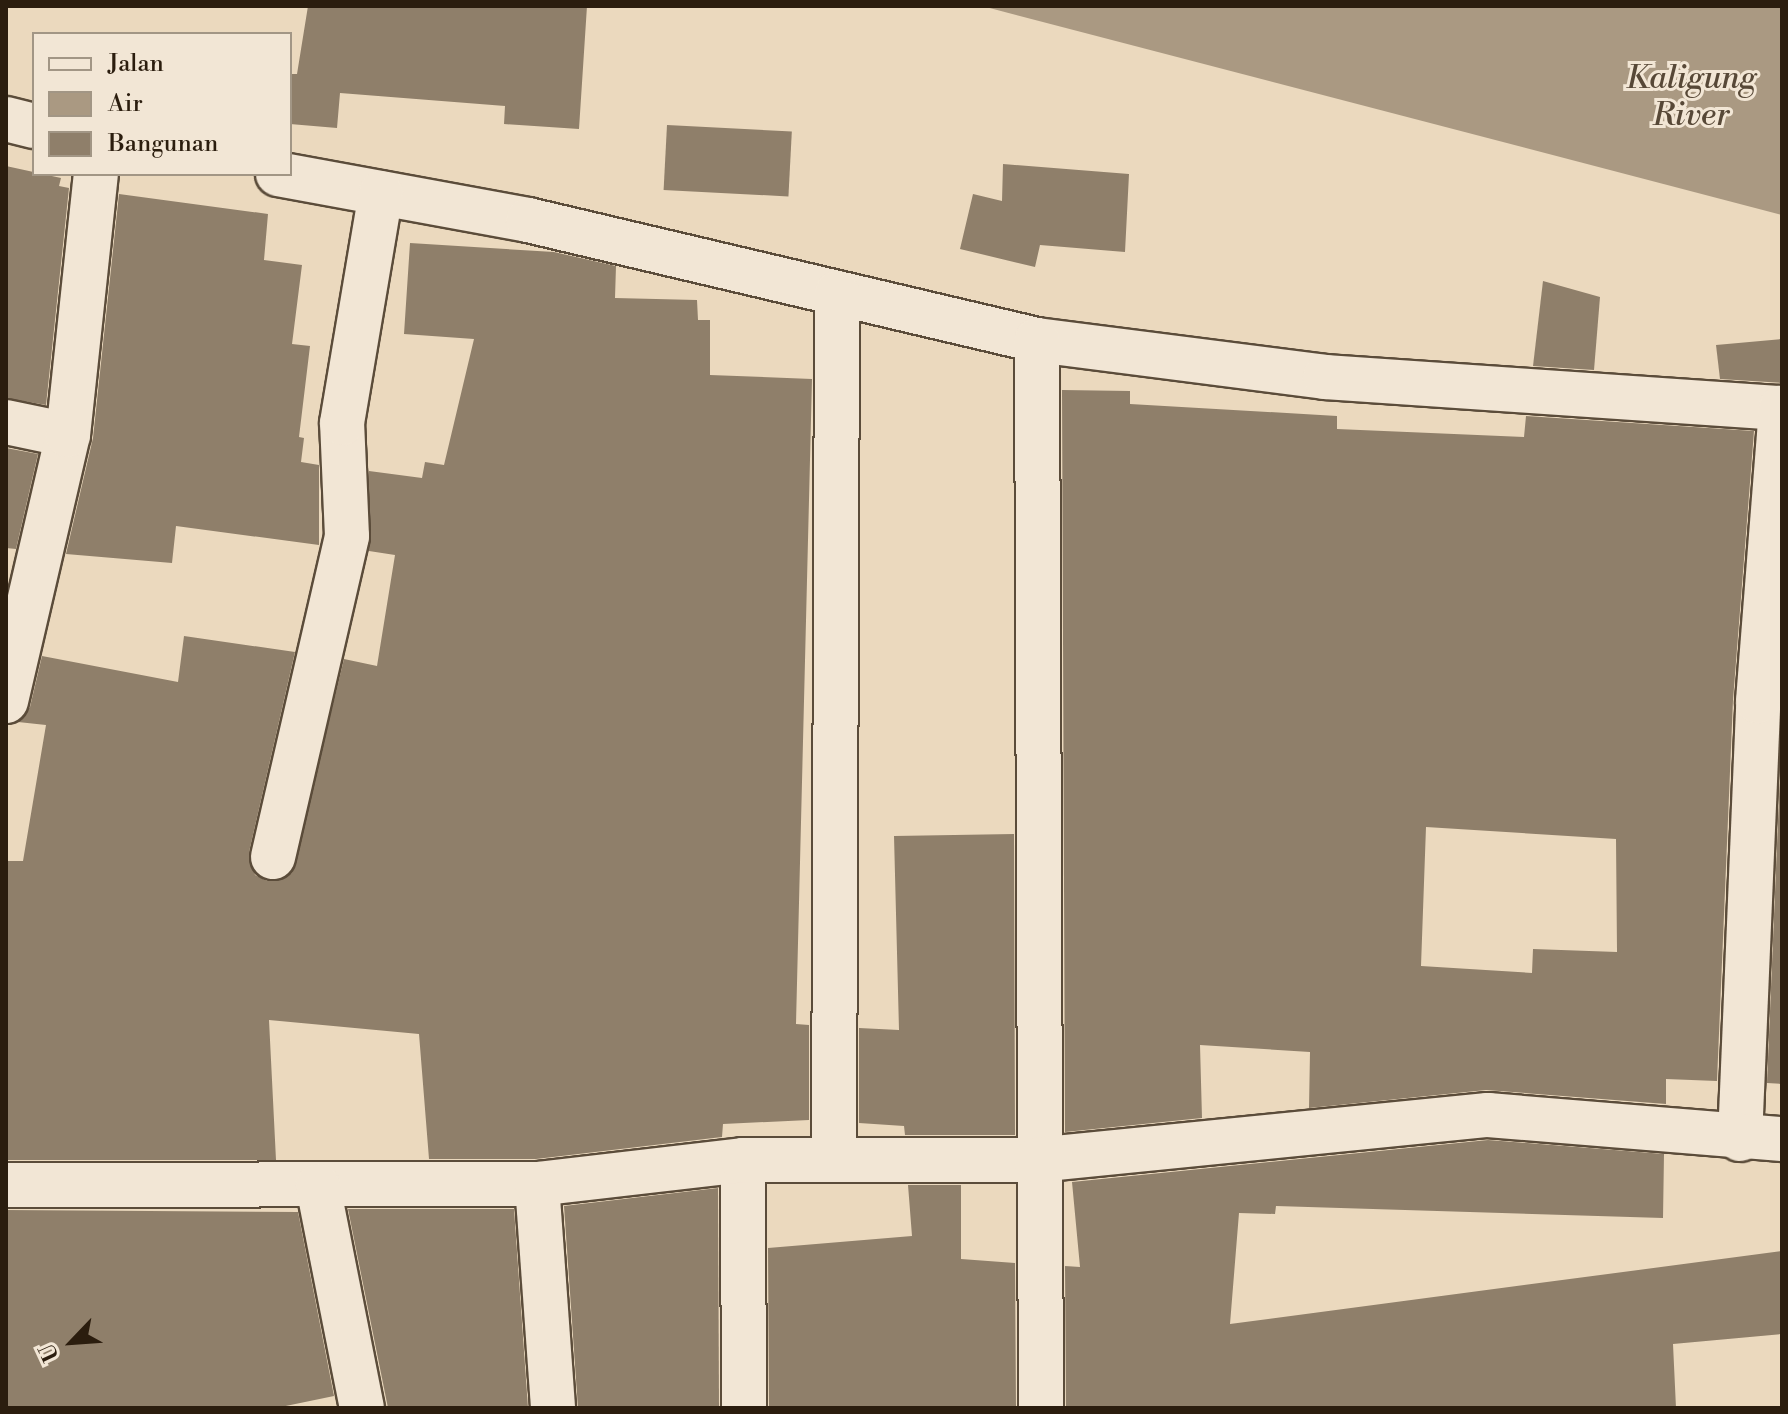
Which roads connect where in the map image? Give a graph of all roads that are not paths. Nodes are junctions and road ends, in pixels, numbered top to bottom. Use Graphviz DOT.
graph roads {
  1 [pos="6,119"];
  2 [pos="32,126"];
  3 [pos="96,176"];
  4 [pos="289,176"];
  5 [pos="381,193"];
  6 [pos="837,293"];
  7 [pos="1037,340"];
  8 [pos="1781,408"];
  9 [pos="6,422"];
  10 [pos="68,435"];
  11 [pos="6,701"];
  12 [pos="1770,701"];
  13 [pos="273,857"];
  14 [pos="1761,1139"];
  15 [pos="743,1160"];
  16 [pos="834,1160"];
  17 [pos="1036,1160"];
  18 [pos="537,1184"];
  19 [pos="6,1185"];
  20 [pos="318,1186"];
  21 [pos="362,1408"];
  22 [pos="553,1408"];
  23 [pos="744,1408"];
  24 [pos="1041,1408"];
  1 -- 2 [label="street"];
  3 -- 10 [label="street"];
  4 -- 5 [label="street"];
  5 -- 6 [label="street"];
  5 -- 13 [label="street"];
  6 -- 7 [label="street"];
  6 -- 16 [label="street"];
  7 -- 8 [label="street"];
  7 -- 17 [label="street"];
  8 -- 12 [label="street"];
  9 -- 10 [label="street"];
  10 -- 11 [label="street"];
  12 -- 14 [label="street"];
  14 -- 17 [label="street"];
  15 -- 16 [label="street"];
  15 -- 18 [label="street"];
  15 -- 23 [label="street"];
  16 -- 17 [label="street"];
  17 -- 24 [label="street"];
  18 -- 20 [label="street"];
  18 -- 22 [label="street"];
  19 -- 20 [label="street"];
  20 -- 21 [label="street"];
}
